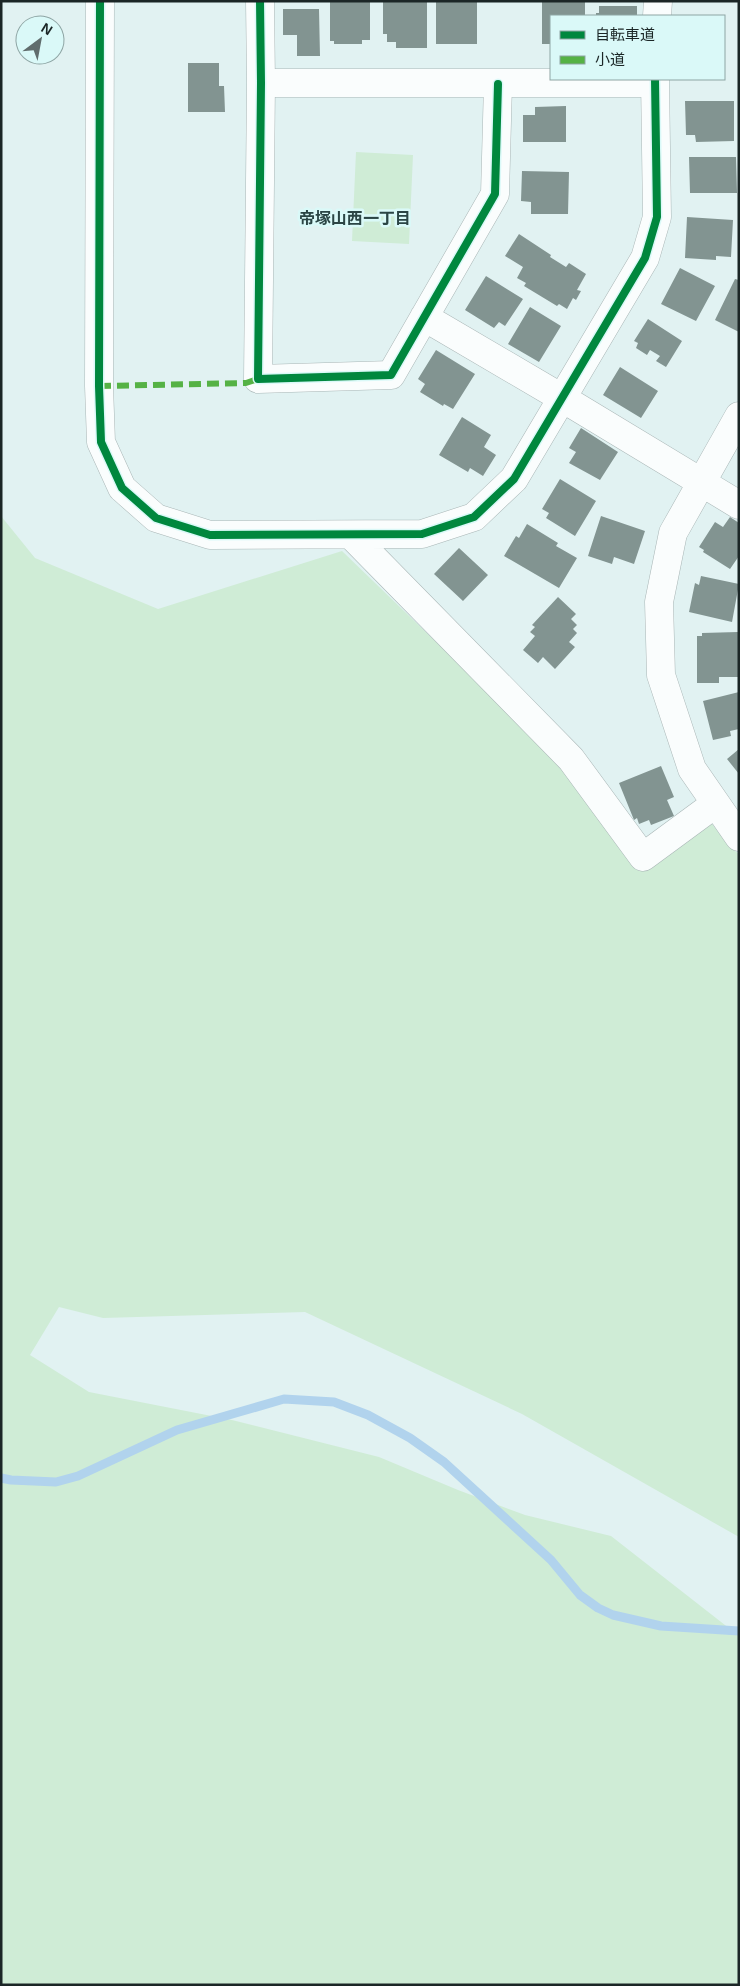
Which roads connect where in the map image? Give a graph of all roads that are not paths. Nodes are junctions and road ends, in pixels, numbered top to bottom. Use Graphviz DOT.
graph roads {
  1 [pos="100,1"];
  2 [pos="260,1"];
  3 [pos="658,1"];
  4 [pos="657,15"];
  5 [pos="655,81"];
  6 [pos="262,83"];
  7 [pos="498,84"];
  8 [pos="424,317"];
  9 [pos="562,398"];
  10 [pos="739,416"];
  11 [pos="700,483"];
  12 [pos="739,505"];
  13 [pos="351,534"];
  14 [pos="716,804"];
  15 [pos="739,837"];
  1 -- 13 [label="street"];
  2 -- 6 [label="street"];
  3 -- 4 [label="street"];
  5 -- 7 [label="street"];
  5 -- 9 [label="street"];
  6 -- 7 [label="street"];
  6 -- 8 [label="street"];
  7 -- 8 [label="street"];
  8 -- 9 [label="street"];
  9 -- 11 [label="street"];
  9 -- 13 [label="street"];
  10 -- 11 [label="street"];
  11 -- 12 [label="street"];
  11 -- 14 [label="street"];
  13 -- 14 [label="street"];
  14 -- 15 [label="street"];
}
